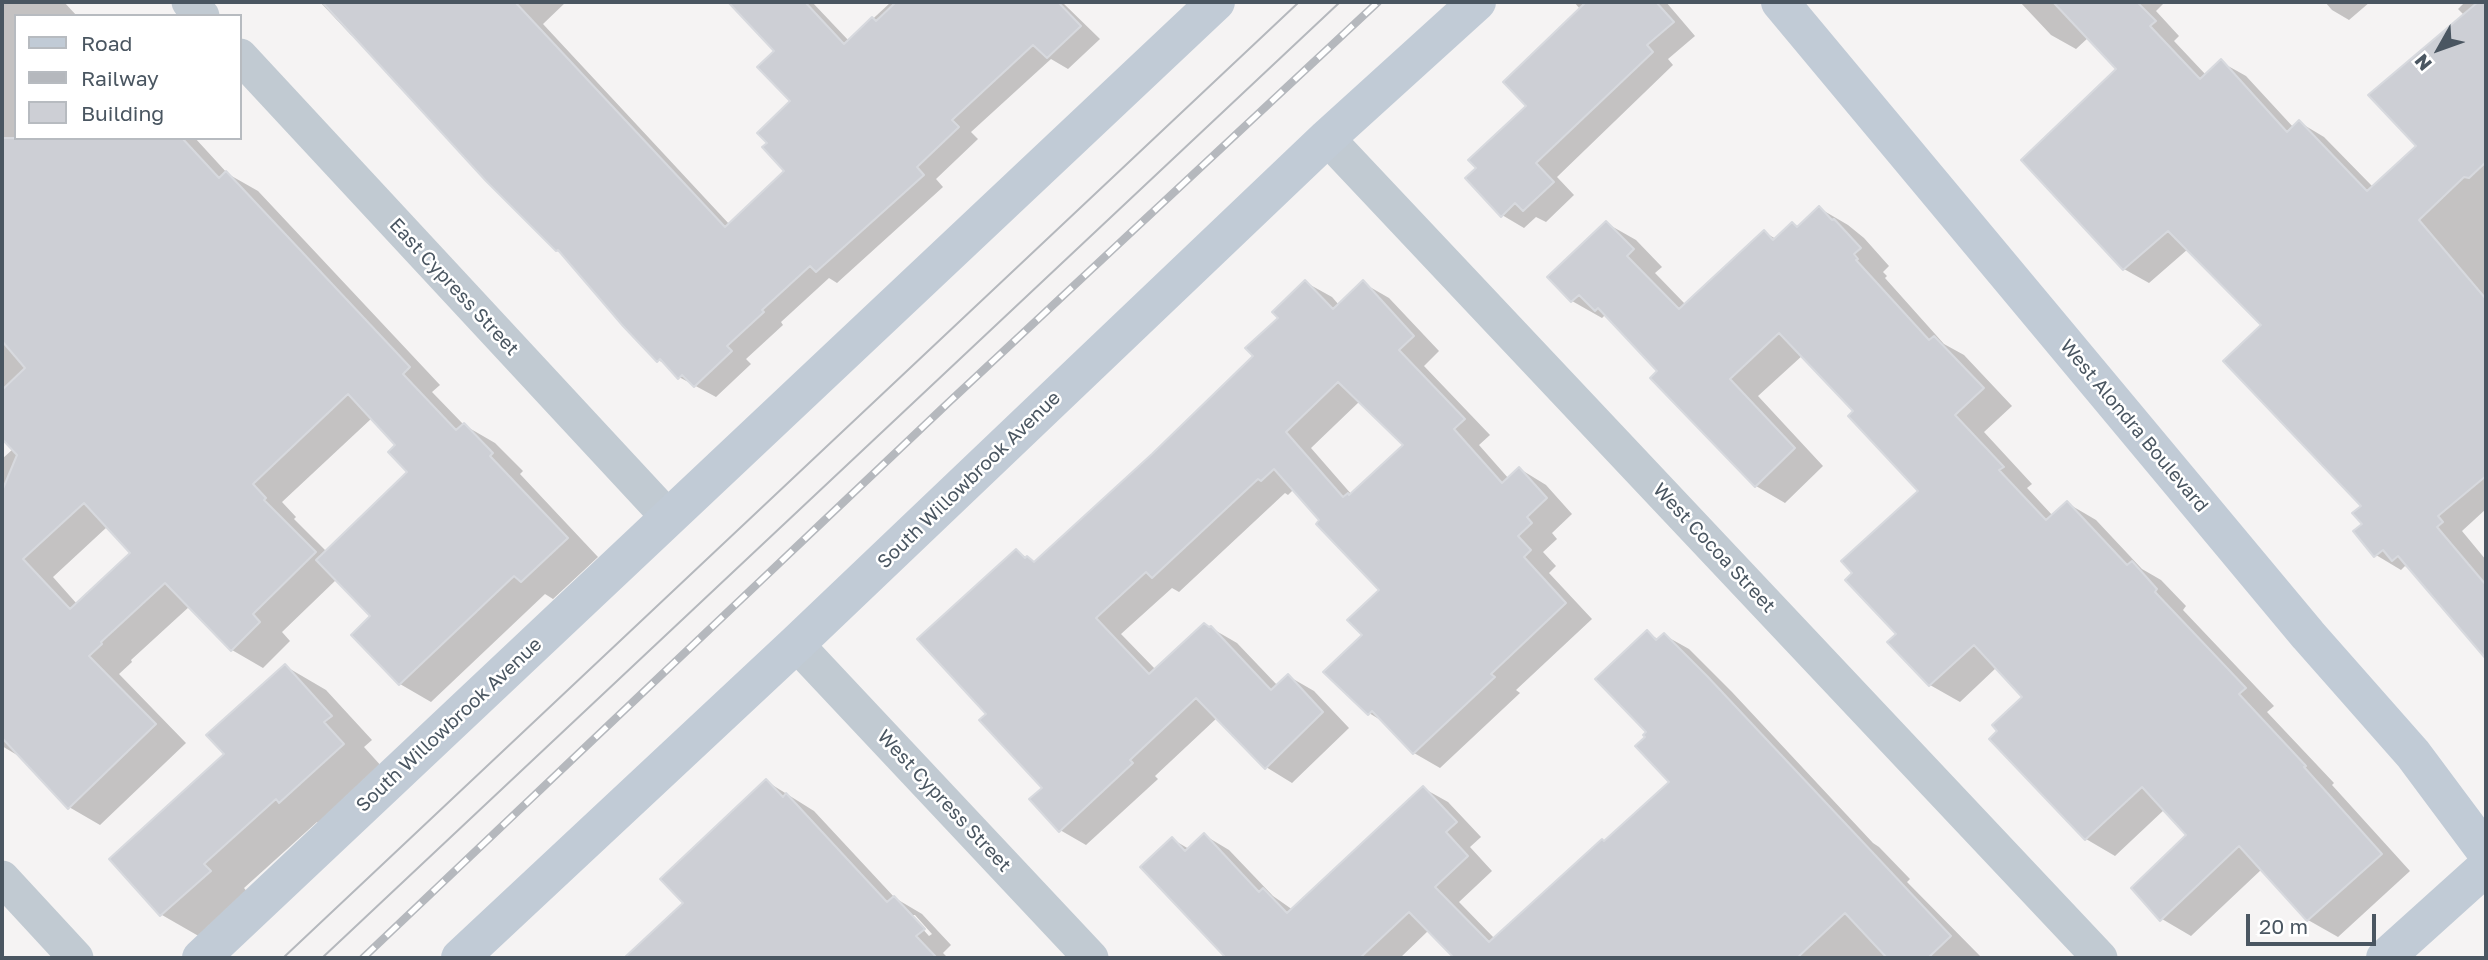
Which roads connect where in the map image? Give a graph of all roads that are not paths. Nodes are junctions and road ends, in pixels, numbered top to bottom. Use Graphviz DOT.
graph roads {
  1 [pos="1477,2"];
  2 [pos="1780,2"];
  3 [pos="1206,5"];
  4 [pos="242,58"];
  5 [pos="1327,138"];
  6 [pos="669,518"];
  7 [pos="796,644"];
  8 [pos="2486,852"];
  9 [pos="2486,867"];
  10 [pos="2,878"];
  11 [pos="76,958"];
  12 [pos="201,958"];
  13 [pos="460,958"];
  14 [pos="1091,958"];
  15 [pos="2100,958"];
  16 [pos="2385,958"];
  1 -- 5 [label="street, South Willowbrook Avenue"];
  2 -- 8 [label="street, West Alondra Boulevard"];
  3 -- 6 [label="street, South Willowbrook Avenue"];
  4 -- 6 [label="street, East Cypress Street"];
  5 -- 7 [label="street, South Willowbrook Avenue"];
  5 -- 15 [label="street, West Cocoa Street"];
  6 -- 12 [label="street, South Willowbrook Avenue"];
  7 -- 13 [label="street, South Willowbrook Avenue"];
  7 -- 14 [label="street, West Cypress Street"];
  9 -- 16 [label="street"];
  10 -- 11 [label="street"];
}
